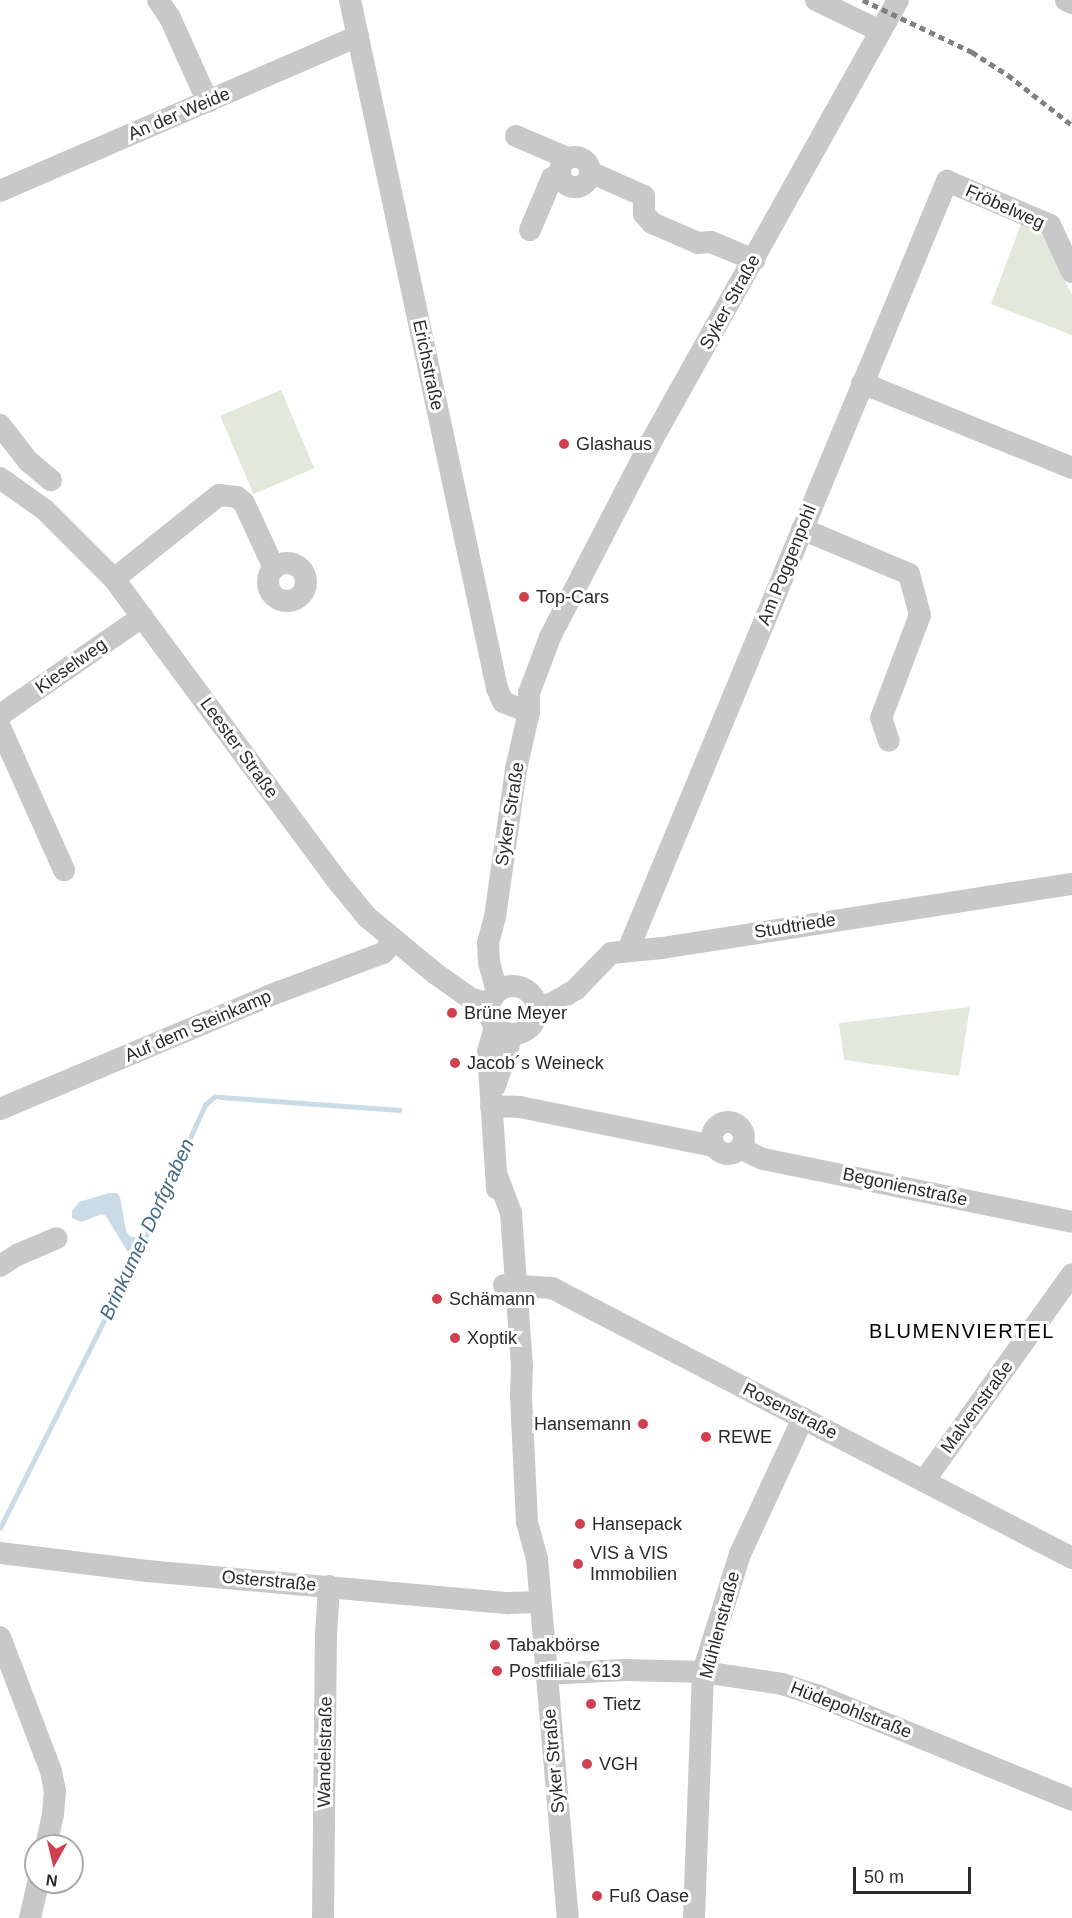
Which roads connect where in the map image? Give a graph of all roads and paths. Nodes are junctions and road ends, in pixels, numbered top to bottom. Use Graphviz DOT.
graph roads {
  1 [pos="158,0"];
  2 [pos="350,0"];
  3 [pos="816,0"];
  4 [pos="898,0"];
  5 [pos="1066,0"];
  6 [pos="1072,3"];
  7 [pos="880,31"];
  8 [pos="358,36"];
  9 [pos="208,102"];
  10 [pos="516,136"];
  11 [pos="563,166"];
  12 [pos="947,181"];
  13 [pos="0,191"];
  14 [pos="531,230"];
  15 [pos="753,260"];
  16 [pos="1072,272"];
  17 [pos="862,383"];
  18 [pos="0,425"];
  19 [pos="1072,468"];
  20 [pos="0,478"];
  21 [pos="51,480"];
  22 [pos="802,529"];
  23 [pos="274,568"];
  24 [pos="114,579"];
  25 [pos="142,616"];
  26 [pos="529,712"];
  27 [pos="0,715"];
  28 [pos="0,727"];
  29 [pos="890,741"];
  30 [pos="8,764"];
  31 [pos="64,870"];
  32 [pos="1072,884"];
  33 [pos="394,941"];
  34 [pos="628,950"];
  35 [pos="500,994"];
  36 [pos="538,1007"];
  37 [pos="503,1031"];
  38 [pos="491,1106"];
  39 [pos="0,1109"];
  40 [pos="1072,1222"];
  41 [pos="57,1238"];
  42 [pos="0,1266"];
  43 [pos="1072,1274"];
  44 [pos="510,1285"];
  45 [pos="803,1418"];
  46 [pos="924,1481"];
  47 [pos="0,1553"];
  48 [pos="1072,1558"];
  49 [pos="329,1586"];
  50 [pos="534,1602"];
  51 [pos="0,1637"];
  52 [pos="704,1671"];
  53 [pos="546,1674"];
  54 [pos="1072,1800"];
  55 [pos="49,1834"];
  56 [pos="35,1894"];
  57 [pos="30,1918"];
  58 [pos="323,1918"];
  59 [pos="555,1918"];
  60 [pos="568,1918"];
  61 [pos="694,1918"];
  1 -- 9 [label="street"];
  2 -- 8 [label="street, Erichstraße"];
  3 -- 7 [label="street"];
  4 -- 7 [label="street, Syker Straße"];
  5 -- 6 [label="street"];
  7 -- 15 [label="street, Syker Straße"];
  8 -- 9 [label="street, An der Weide"];
  8 -- 26 [label="street, Erichstraße"];
  9 -- 13 [label="street, An der Weide"];
  10 -- 11 [label="street"];
  11 -- 14 [label="street"];
  11 -- 15 [label="street"];
  12 -- 16 [label="street, Fröbelweg"];
  12 -- 17 [label="street, Am Poggenpohl"];
  15 -- 26 [label="street, Syker Straße"];
  17 -- 19 [label="street"];
  17 -- 22 [label="street, Am Poggenpohl"];
  18 -- 21 [label="street"];
  20 -- 24 [label="street, Leester Straße"];
  22 -- 29 [label="street"];
  22 -- 34 [label="street, Am Poggenpohl"];
  23 -- 24 [label="street"];
  24 -- 25 [label="street, Leester Straße"];
  25 -- 27 [label="street, Kieselweg"];
  25 -- 33 [label="street, Leester Straße"];
  26 -- 35 [label="street, Syker Straße"];
  28 -- 30 [label="street"];
  30 -- 31 [label="street"];
  32 -- 34 [label="street, Studtriede"];
  33 -- 35 [label="street, Leester Straße"];
  33 -- 39 [label="street, Auf dem Steinkamp"];
  34 -- 36 [label="street, Studtriede"];
  35 -- 36 [label="street"];
  35 -- 37 [label="street"];
  36 -- 37 [label="street"];
  37 -- 38 [label="street, Syker Straße"];
  38 -- 40 [label="street, Begonienstraße"];
  38 -- 44 [label="street, Syker Straße"];
  41 -- 42 [label="street"];
  43 -- 46 [label="street, Malvenstraße"];
  44 -- 45 [label="street, Rosenstraße"];
  44 -- 50 [label="street, Syker Straße"];
  45 -- 46 [label="street, Rosenstraße"];
  45 -- 52 [label="street, Mühlenstraße"];
  46 -- 48 [label="street, Rosenstraße"];
  47 -- 49 [label="street, Osterstraße"];
  49 -- 50 [label="street, Osterstraße"];
  49 -- 58 [label="street, Wandelstraße"];
  50 -- 53 [label="street, Syker Straße"];
  50 -- 59 [label="street, Syker Straße"];
  51 -- 55 [label="street"];
  52 -- 53 [label="street, Hüdepohlstraße"];
  52 -- 54 [label="street, Hüdepohlstraße"];
  52 -- 61 [label="street, Mühlenstraße"];
  53 -- 60 [label="street, Syker Straße"];
  56 -- 57 [label="street"];
}
